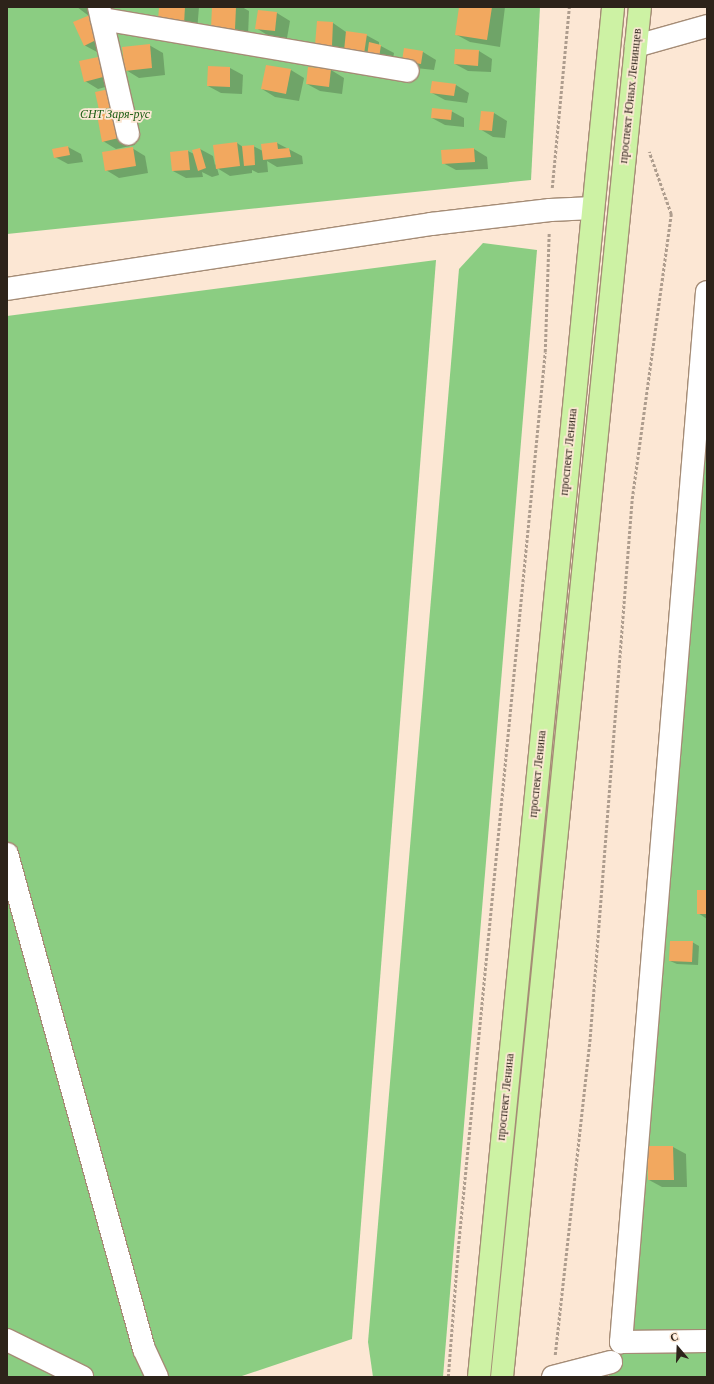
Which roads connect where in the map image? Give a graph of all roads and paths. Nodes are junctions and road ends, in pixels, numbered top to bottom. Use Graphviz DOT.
graph roads {
  1 [pos="569,7"];
  2 [pos="613,7"];
  3 [pos="640,7"];
  4 [pos="101,13"];
  5 [pos="707,26"];
  6 [pos="636,46"];
  7 [pos="408,71"];
  8 [pos="128,134"];
  9 [pos="650,146"];
  10 [pos="622,184"];
  11 [pos="593,208"];
  12 [pos="550,210"];
  13 [pos="7,289"];
  14 [pos="707,292"];
  15 [pos="7,854"];
  16 [pos="7,1340"];
  17 [pos="707,1341"];
  18 [pos="611,1362"];
  19 [pos="554,1369"];
  20 [pos="82,1377"];
  21 [pos="157,1377"];
  22 [pos="448,1377"];
  23 [pos="479,1377"];
  24 [pos="502,1377"];
  1 -- 12 [label="path"];
  2 -- 11 [label="main road, проспект Ленина"];
  3 -- 6 [label="main road, проспект Юных Ленинцев"];
  4 -- 7 [label="street"];
  4 -- 8 [label="street"];
  5 -- 6 [label="street"];
  6 -- 10 [label="main road, проспект Юных Ленинцев"];
  9 -- 19 [label="path"];
  10 -- 24 [label="main road, проспект Ленина"];
  11 -- 12 [label="street"];
  11 -- 23 [label="main road, проспект Ленина"];
  12 -- 13 [label="street"];
  12 -- 22 [label="path"];
  14 -- 17 [label="street"];
  15 -- 21 [label="street"];
  16 -- 20 [label="street"];
  18 -- 19 [label="street"];
}
